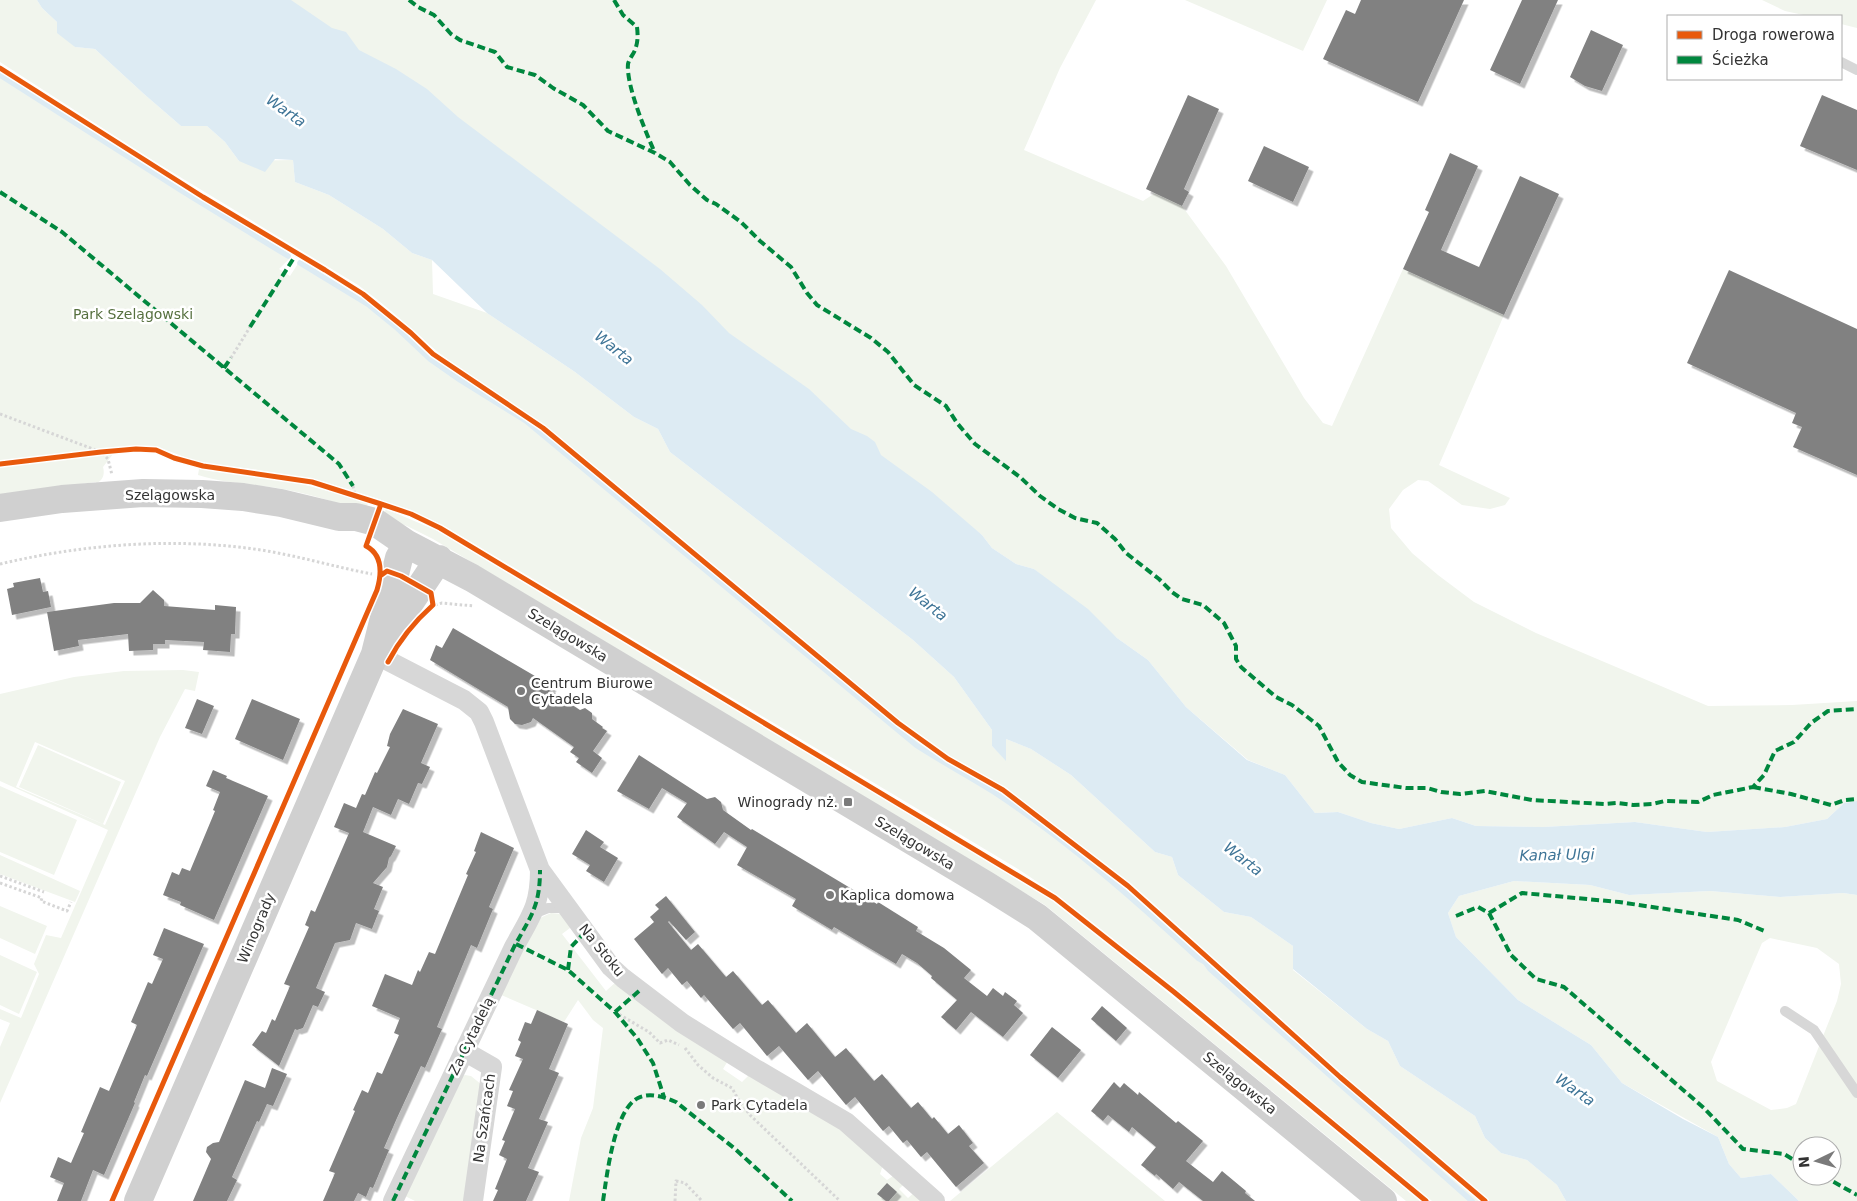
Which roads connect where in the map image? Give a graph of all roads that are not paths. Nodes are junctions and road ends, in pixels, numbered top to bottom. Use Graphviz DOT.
graph roads {
  1 [pos="1842,62"];
  2 [pos="1857,70"];
  3 [pos="0,508"];
  4 [pos="407,544"];
  5 [pos="439,559"];
  6 [pos="375,654"];
  7 [pos="540,870"];
  8 [pos="569,908"];
  9 [pos="533,914"];
  10 [pos="1785,1011"];
  11 [pos="464,1051"];
  12 [pos="1857,1093"];
  13 [pos="138,1201"];
  14 [pos="393,1201"];
  15 [pos="472,1201"];
  16 [pos="935,1201"];
  17 [pos="1383,1201"];
  1 -- 2 [label="lane"];
  3 -- 4 [label="street, Szelągowska"];
  4 -- 5 [label="street, Szelągowska"];
  4 -- 6 [label="street, Winogrady"];
  5 -- 6 [label="street, Winogrady"];
  5 -- 17 [label="street, Szelągowska"];
  6 -- 7 [label="street, Na Stoku"];
  6 -- 13 [label="street, Winogrady"];
  7 -- 8 [label="street, Na Stoku"];
  7 -- 9 [label="street, Za Cytadelą"];
  8 -- 9 [label="lane"];
  8 -- 16 [label="street, Na Stoku"];
  9 -- 11 [label="street, Za Cytadelą"];
  10 -- 12 [label="lane"];
  11 -- 14 [label="street, Za Cytadelą"];
  11 -- 15 [label="street, Na Szańcach"];
}
